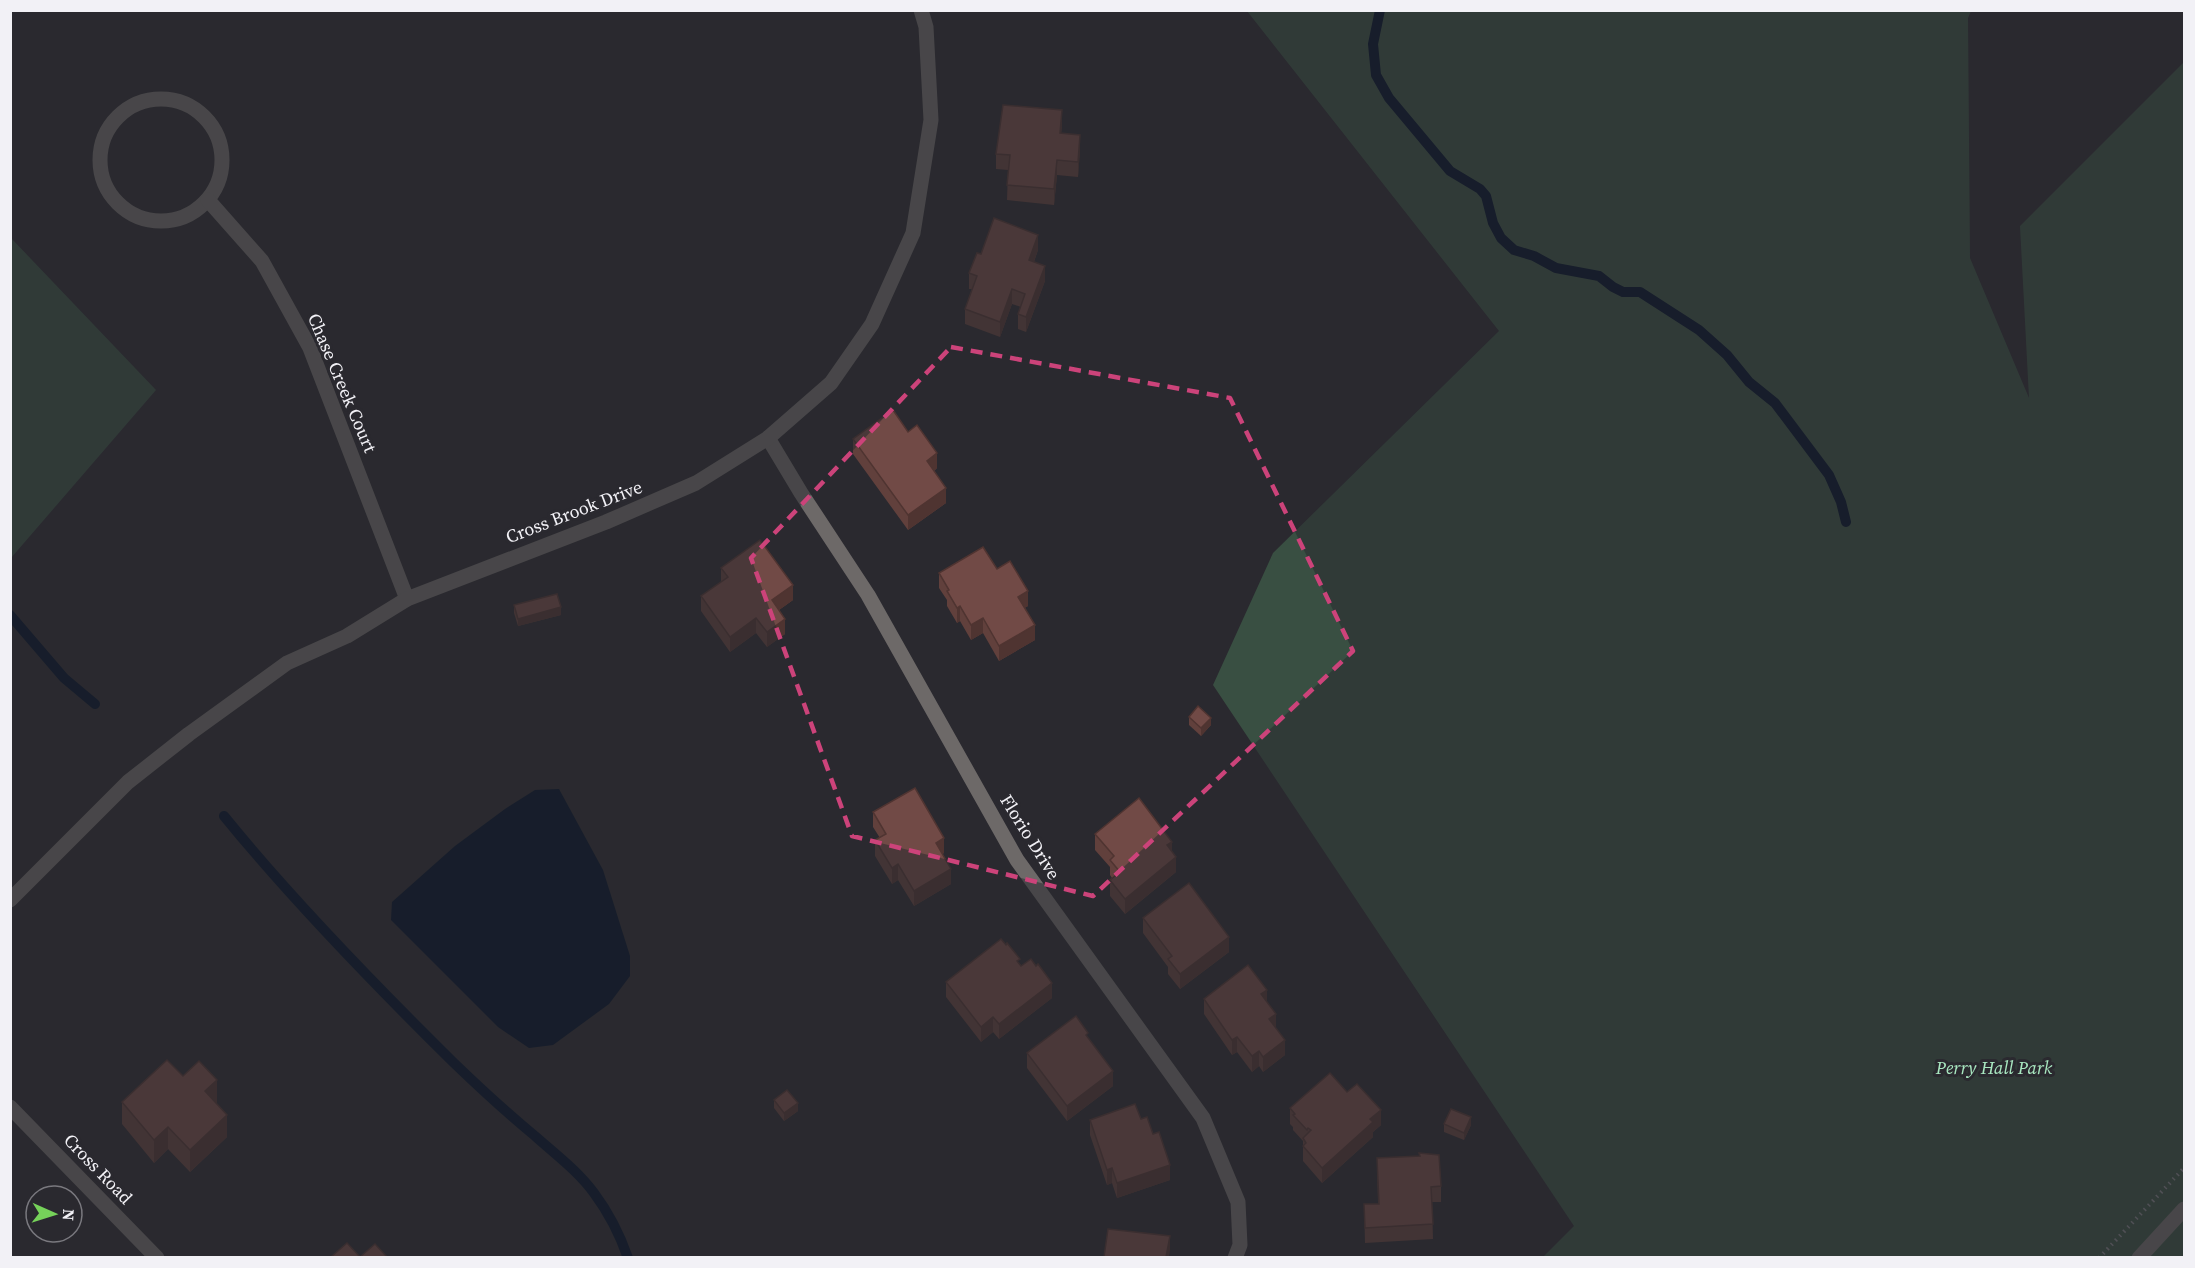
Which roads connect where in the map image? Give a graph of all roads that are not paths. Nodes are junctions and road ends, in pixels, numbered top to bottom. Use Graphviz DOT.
graph roads {
  1 [pos="921,10"];
  2 [pos="208,200"];
  3 [pos="768,438"];
  4 [pos="407,599"];
  5 [pos="10,900"];
  6 [pos="10,1107"];
  7 [pos="2184,1209"];
  8 [pos="157,1257"];
  9 [pos="1235,1257"];
  10 [pos="2139,1257"];
  1 -- 3 [label="street, Cross Brook Drive"];
  2 -- 2 [label="street"];
  2 -- 4 [label="street, Chase Creek Court"];
  3 -- 4 [label="street, Cross Brook Drive"];
  3 -- 9 [label="street, Florio Drive"];
  4 -- 5 [label="street, Cross Brook Drive"];
  6 -- 8 [label="street, Cross Road"];
  7 -- 10 [label="street"];
}
